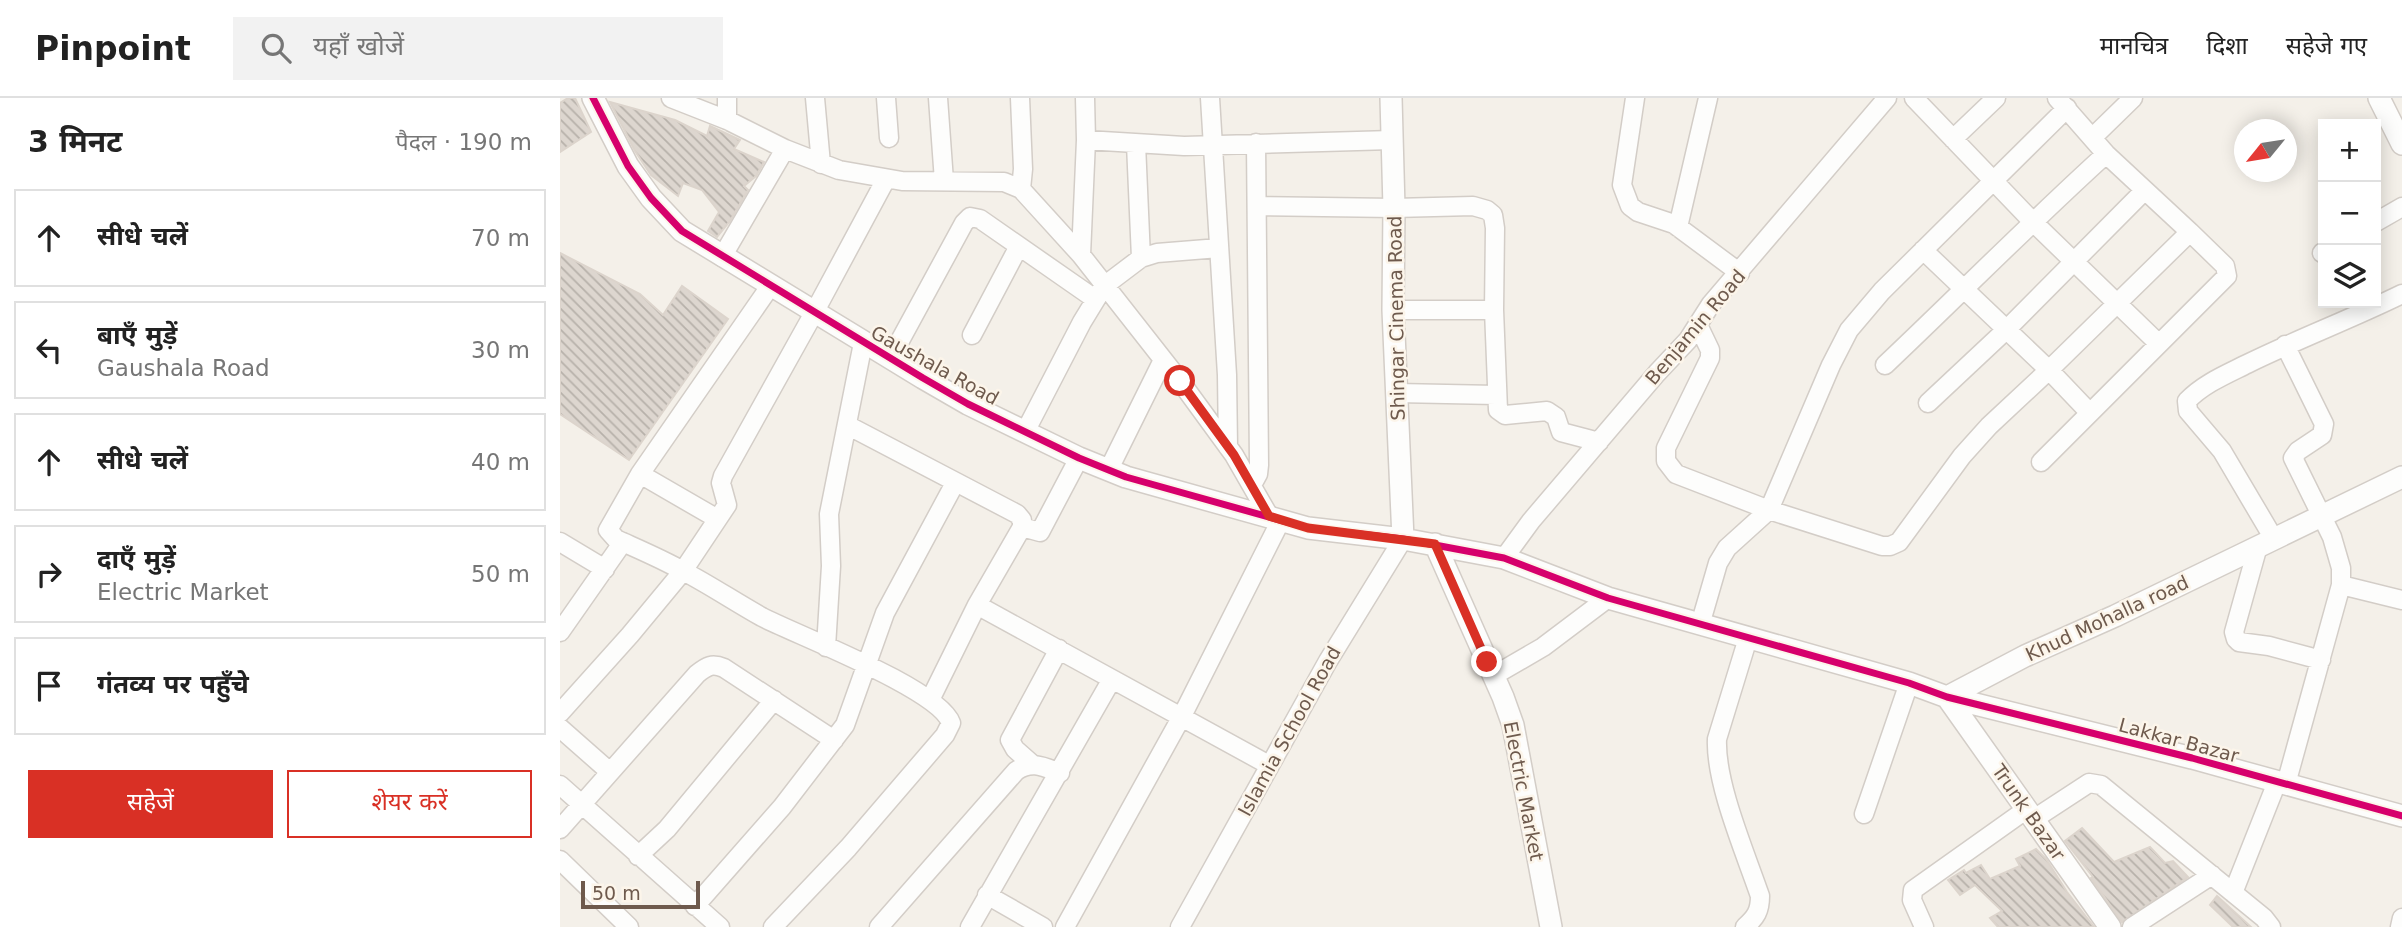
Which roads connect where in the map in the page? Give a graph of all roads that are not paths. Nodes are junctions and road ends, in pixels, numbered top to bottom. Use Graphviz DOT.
graph roads {
  1 [pos="593,98"];
  2 [pos="671,98"];
  3 [pos="727,98"];
  4 [pos="815,98"];
  5 [pos="886,98"];
  6 [pos="938,98"];
  7 [pos="1020,98"];
  8 [pos="1085,98"];
  9 [pos="1210,98"];
  10 [pos="1391,98"];
  11 [pos="1635,98"];
  12 [pos="1708,98"];
  13 [pos="1887,98"];
  14 [pos="1913,98"];
  15 [pos="1996,98"];
  16 [pos="2133,98"];
  17 [pos="2379,98"];
  18 [pos="2062,103"];
  19 [pos="727,120"];
  20 [pos="2400,136"];
  21 [pos="889,138"];
  22 [pos="2092,138"];
  23 [pos="1953,139"];
  24 [pos="1086,140"];
  25 [pos="1392,141"];
  26 [pos="1256,143"];
  27 [pos="1136,144"];
  28 [pos="1212,146"];
  29 [pos="785,149"];
  30 [pos="2106,154"];
  31 [pos="821,164"];
  32 [pos="886,179"];
  33 [pos="1995,180"];
  34 [pos="944,181"];
  35 [pos="1021,189"];
  36 [pos="2144,191"];
  37 [pos="1257,206"];
  38 [pos="2402,207"];
  39 [pos="1394,208"];
  40 [pos="2381,219"];
  41 [pos="2032,221"];
  42 [pos="1678,227"];
  43 [pos="2190,232"];
  44 [pos="1019,246"];
  45 [pos="1219,247"];
  46 [pos="1923,250"];
  47 [pos="1081,255"];
  48 [pos="722,257"];
  49 [pos="1141,258"];
  50 [pos="2074,263"];
  51 [pos="1740,273"];
  52 [pos="771,285"];
  53 [pos="1964,290"];
  54 [pos="1100,292"];
  55 [pos="2402,294"];
  56 [pos="2116,303"];
  57 [pos="1394,310"];
  58 [pos="1494,310"];
  59 [pos="815,311"];
  60 [pos="1698,325"];
  61 [pos="2007,329"];
  62 [pos="972,335"];
  63 [pos="863,343"];
  64 [pos="2158,343"];
  65 [pos="2285,345"];
  66 [pos="890,359"];
  67 [pos="1163,360"];
  68 [pos="1885,365"];
  69 [pos="2049,370"];
  70 [pos="1396,393"];
  71 [pos="1496,395"];
  72 [pos="1928,403"];
  73 [pos="2089,412"];
  74 [pos="847,425"];
  75 [pos="1025,432"];
  76 [pos="1599,442"];
  77 [pos="1227,447"];
  78 [pos="1079,458"];
  79 [pos="2041,462"];
  80 [pos="1109,469"];
  81 [pos="640,474"];
  82 [pos="2402,477"];
  83 [pos="955,483"];
  84 [pos="1252,485"];
  85 [pos="1769,510"];
  86 [pos="2321,517"];
  87 [pos="716,518"];
  88 [pos="1275,518"];
  89 [pos="1022,527"];
  90 [pos="1403,539"];
  91 [pos="560,542"];
  92 [pos="624,542"];
  93 [pos="2266,542"];
  94 [pos="1435,544"];
  95 [pos="1504,558"];
  96 [pos="605,569"];
  97 [pos="683,571"];
  98 [pos="2341,585"];
  99 [pos="1608,598"];
  100 [pos="2402,600"];
  101 [pos="977,605"];
  102 [pos="1700,625"];
  103 [pos="560,632"];
  104 [pos="1748,638"];
  105 [pos="826,647"];
  106 [pos="1059,649"];
  107 [pos="2321,660"];
  108 [pos="867,664"];
  109 [pos="1493,676"];
  110 [pos="1112,678"];
  111 [pos="1909,684"];
  112 [pos="1947,697"];
  113 [pos="774,700"];
  114 [pos="930,700"];
  115 [pos="560,713"];
  116 [pos="1182,716"];
  117 [pos="560,728"];
  118 [pos="834,740"];
  119 [pos="1032,764"];
  120 [pos="1269,765"];
  121 [pos="610,772"];
  122 [pos="1060,773"];
  123 [pos="2281,783"];
  124 [pos="560,785"];
  125 [pos="583,804"];
  126 [pos="1864,814"];
  127 [pos="2031,814"];
  128 [pos="2402,816"];
  129 [pos="560,829"];
  130 [pos="638,856"];
  131 [pos="560,860"];
  132 [pos="2212,875"];
  133 [pos="2233,892"];
  134 [pos="987,895"];
  135 [pos="695,906"];
  136 [pos="2402,918"];
  137 [pos="629,927"];
  138 [pos="720,927"];
  139 [pos="773,927"];
  140 [pos="879,927"];
  141 [pos="970,927"];
  142 [pos="1043,927"];
  143 [pos="1065,927"];
  144 [pos="1180,927"];
  145 [pos="1551,927"];
  146 [pos="1745,927"];
  147 [pos="1924,927"];
  148 [pos="2110,927"];
  149 [pos="2132,927"];
  150 [pos="2271,927"];
  151 [pos="2400,927"];
  1 -- 48 [label="street, Gaushala Road"];
  2 -- 19 [label="street"];
  3 -- 19 [label="street"];
  4 -- 31 [label="street"];
  5 -- 21 [label="street"];
  6 -- 34 [label="street"];
  7 -- 35 [label="street"];
  8 -- 24 [label="street"];
  9 -- 28 [label="street"];
  10 -- 25 [label="street, Shingar Cinema Road"];
  11 -- 42 [label="street"];
  12 -- 42 [label="street"];
  13 -- 51 [label="street, Benjamin Road"];
  14 -- 23 [label="street"];
  15 -- 23 [label="street"];
  16 -- 22 [label="street"];
  17 -- 20 [label="street"];
  18 -- 22 [label="street"];
  18 -- 33 [label="street"];
  19 -- 29 [label="street"];
  22 -- 30 [label="street"];
  23 -- 33 [label="street"];
  24 -- 27 [label="street"];
  24 -- 47 [label="street"];
  25 -- 26 [label="street"];
  25 -- 39 [label="street, Shingar Cinema Road"];
  26 -- 28 [label="street"];
  26 -- 37 [label="street"];
  27 -- 28 [label="street"];
  27 -- 49 [label="street"];
  28 -- 45 [label="street"];
  29 -- 31 [label="street"];
  29 -- 48 [label="street"];
  30 -- 36 [label="street"];
  30 -- 41 [label="street"];
  31 -- 32 [label="street"];
  32 -- 34 [label="street"];
  32 -- 59 [label="street"];
  33 -- 41 [label="street"];
  33 -- 46 [label="street"];
  34 -- 35 [label="street"];
  35 -- 47 [label="street"];
  36 -- 43 [label="street"];
  36 -- 50 [label="street"];
  37 -- 39 [label="street"];
  37 -- 84 [label="street"];
  38 -- 40 [label="street"];
  39 -- 57 [label="street, Shingar Cinema Road"];
  39 -- 58 [label="street"];
  41 -- 50 [label="street"];
  41 -- 53 [label="street"];
  42 -- 51 [label="street"];
  43 -- 56 [label="street"];
  43 -- 64 [label="street"];
  44 -- 54 [label="street"];
  44 -- 62 [label="street"];
  44 -- 66 [label="street"];
  45 -- 49 [label="street"];
  45 -- 77 [label="street"];
  46 -- 53 [label="street"];
  46 -- 85 [label="street"];
  47 -- 54 [label="street"];
  48 -- 52 [label="street, Gaushala Road"];
  49 -- 54 [label="street"];
  50 -- 56 [label="street"];
  50 -- 61 [label="street"];
  51 -- 60 [label="street, Benjamin Road"];
  52 -- 59 [label="street, Gaushala Road"];
  52 -- 81 [label="street"];
  53 -- 61 [label="street"];
  53 -- 68 [label="street"];
  54 -- 67 [label="street"];
  54 -- 75 [label="street"];
  55 -- 65 [label="street"];
  56 -- 64 [label="street"];
  56 -- 69 [label="street"];
  57 -- 58 [label="street"];
  57 -- 70 [label="street, Shingar Cinema Road"];
  58 -- 71 [label="street"];
  59 -- 63 [label="street, Gaushala Road"];
  59 -- 87 [label="street"];
  60 -- 76 [label="street, Benjamin Road"];
  60 -- 85 [label="street"];
  61 -- 69 [label="street"];
  61 -- 72 [label="street"];
  63 -- 66 [label="street, Gaushala Road"];
  63 -- 74 [label="street"];
  64 -- 73 [label="street"];
  65 -- 86 [label="street"];
  65 -- 93 [label="street"];
  66 -- 75 [label="street, Gaushala Road"];
  67 -- 77 [label="street"];
  67 -- 80 [label="street"];
  69 -- 73 [label="street"];
  69 -- 85 [label="street"];
  70 -- 71 [label="street"];
  70 -- 90 [label="street, Shingar Cinema Road"];
  71 -- 76 [label="street"];
  73 -- 79 [label="street"];
  74 -- 83 [label="street"];
  74 -- 105 [label="street"];
  75 -- 78 [label="street, Gaushala Road"];
  76 -- 95 [label="street, Benjamin Road"];
  77 -- 84 [label="street"];
  78 -- 80 [label="street, Gaushala Road"];
  78 -- 89 [label="street"];
  80 -- 88 [label="street, Gaushala Road"];
  81 -- 87 [label="street"];
  81 -- 92 [label="street"];
  82 -- 86 [label="street, Khud Mohalla road"];
  83 -- 89 [label="street"];
  83 -- 108 [label="street"];
  84 -- 88 [label="street"];
  85 -- 102 [label="street"];
  86 -- 93 [label="street, Khud Mohalla road"];
  86 -- 98 [label="street"];
  87 -- 97 [label="street"];
  88 -- 90 [label="street, Gaushala Road"];
  88 -- 116 [label="street"];
  89 -- 101 [label="street"];
  90 -- 94 [label="street, Gaushala Road"];
  90 -- 120 [label="street, Islamia School Road"];
  91 -- 96 [label="street"];
  92 -- 96 [label="street"];
  92 -- 97 [label="street"];
  93 -- 107 [label="street"];
  93 -- 112 [label="street, Khud Mohalla road"];
  94 -- 95 [label="street, Gaushala Road"];
  94 -- 109 [label="street, Electric Market"];
  95 -- 99 [label="street, Gaushala Road"];
  96 -- 103 [label="street"];
  97 -- 105 [label="street"];
  97 -- 115 [label="street"];
  98 -- 100 [label="street"];
  98 -- 107 [label="street"];
  99 -- 102 [label="street, Gaushala Road"];
  99 -- 109 [label="street"];
  101 -- 106 [label="street"];
  101 -- 114 [label="street"];
  102 -- 104 [label="street, Gaushala Road"];
  104 -- 111 [label="street, Gaushala Road"];
  104 -- 146 [label="street"];
  105 -- 108 [label="street"];
  106 -- 110 [label="street"];
  106 -- 119 [label="street"];
  107 -- 123 [label="street"];
  108 -- 114 [label="street"];
  108 -- 118 [label="street"];
  109 -- 145 [label="street, Electric Market"];
  110 -- 116 [label="street"];
  110 -- 122 [label="street"];
  111 -- 112 [label="street"];
  111 -- 126 [label="street"];
  112 -- 123 [label="street, Lakkar Bazar"];
  112 -- 127 [label="street, Trunk Bazar"];
  113 -- 118 [label="street"];
  113 -- 121 [label="street"];
  113 -- 130 [label="street"];
  114 -- 139 [label="street"];
  116 -- 120 [label="street"];
  116 -- 143 [label="street"];
  117 -- 121 [label="street"];
  118 -- 135 [label="street"];
  119 -- 122 [label="street"];
  119 -- 140 [label="street"];
  120 -- 144 [label="street, Islamia School Road"];
  121 -- 125 [label="street"];
  122 -- 134 [label="street"];
  123 -- 128 [label="street, Lakkar Bazar"];
  123 -- 133 [label="street"];
  124 -- 125 [label="street"];
  125 -- 129 [label="street"];
  125 -- 130 [label="street"];
  127 -- 132 [label="street"];
  127 -- 147 [label="street"];
  127 -- 148 [label="street, Trunk Bazar"];
  130 -- 135 [label="street"];
  131 -- 137 [label="street"];
  132 -- 133 [label="street"];
  132 -- 149 [label="street"];
  133 -- 150 [label="street"];
  134 -- 141 [label="street"];
  134 -- 142 [label="street"];
  135 -- 138 [label="street"];
  136 -- 151 [label="street"];
}
